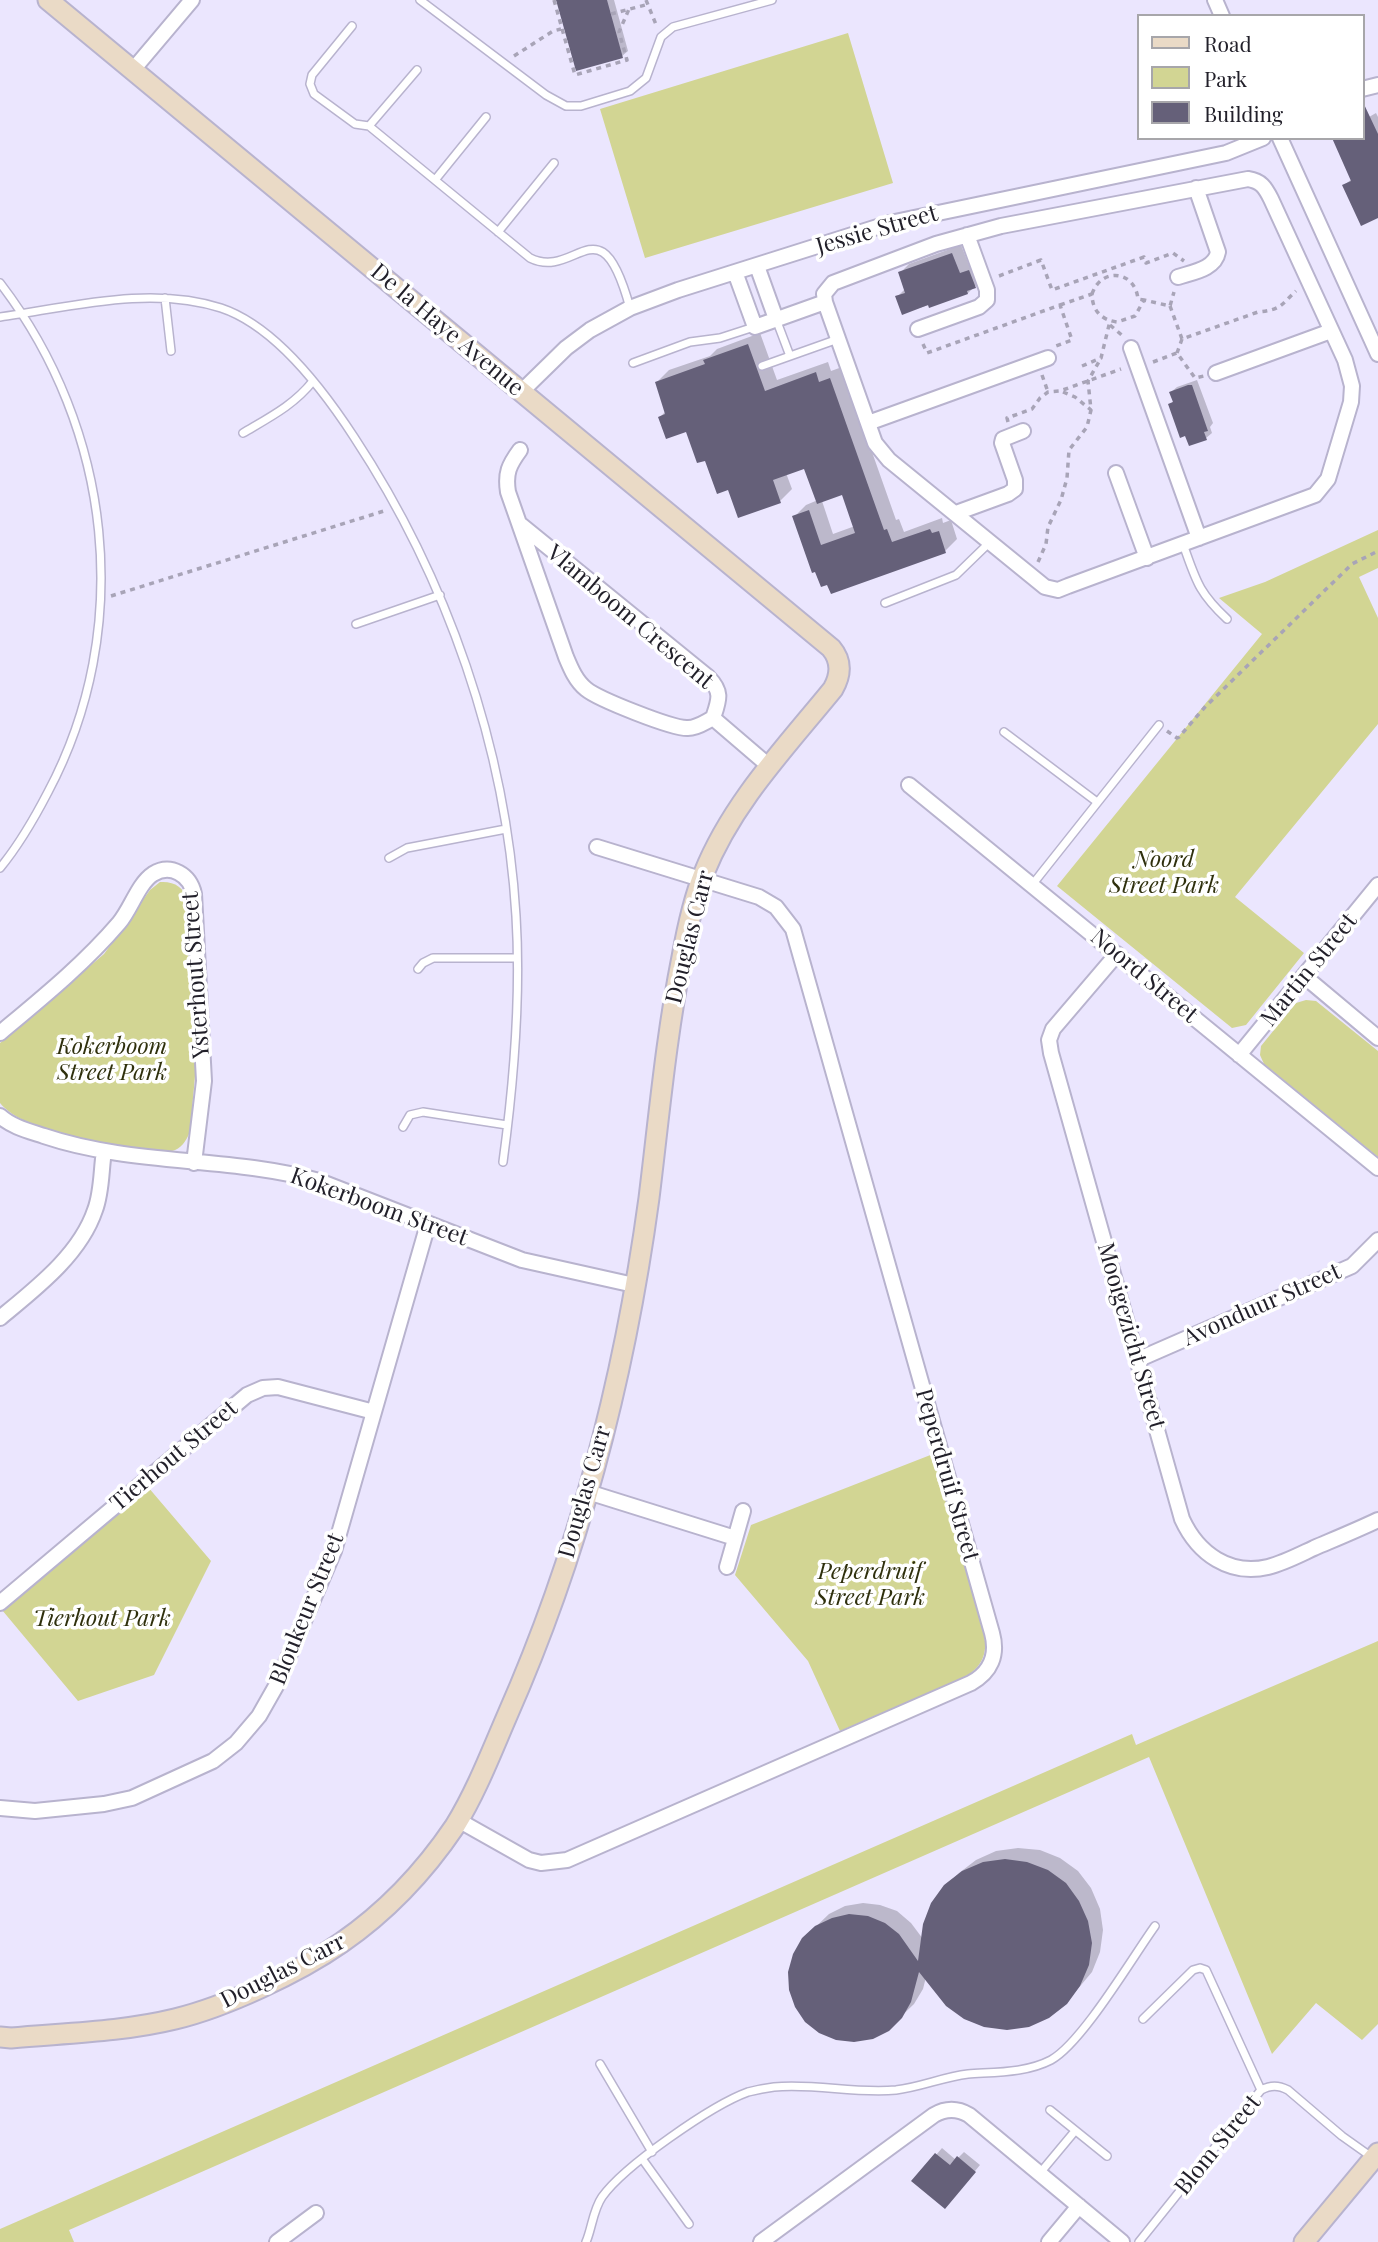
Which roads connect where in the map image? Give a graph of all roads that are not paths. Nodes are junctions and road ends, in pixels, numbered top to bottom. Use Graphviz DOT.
graph roads {
  1 [pos="48,0"];
  2 [pos="192,0"];
  3 [pos="420,0"];
  4 [pos="772,0"];
  5 [pos="352,26"];
  6 [pos="418,70"];
  7 [pos="132,71"];
  8 [pos="486,117"];
  9 [pos="369,126"];
  10 [pos="1258,140"];
  11 [pos="1281,140"];
  12 [pos="554,163"];
  13 [pos="435,180"];
  14 [pos="1196,188"];
  15 [pos="498,232"];
  16 [pos="967,235"];
  17 [pos="757,265"];
  18 [pos="735,272"];
  19 [pos="1178,277"];
  20 [pos="0,283"];
  21 [pos="765,289"];
  22 [pos="744,296"];
  23 [pos="165,298"];
  24 [pos="825,302"];
  25 [pos="630,308"];
  26 [pos="24,314"];
  27 [pos="0,317"];
  28 [pos="776,319"];
  29 [pos="1371,321"];
  30 [pos="755,327"];
  31 [pos="918,329"];
  32 [pos="1331,331"];
  33 [pos="838,339"];
  34 [pos="1131,348"];
  35 [pos="171,351"];
  36 [pos="1378,354"];
  37 [pos="790,356"];
  38 [pos="1048,358"];
  39 [pos="633,363"];
  40 [pos="762,366"];
  41 [pos="1216,373"];
  42 [pos="313,381"];
  43 [pos="521,392"];
  44 [pos="868,423"];
  45 [pos="243,432"];
  46 [pos="1018,433"];
  47 [pos="520,450"];
  48 [pos="1116,474"];
  49 [pos="956,513"];
  50 [pos="521,525"];
  51 [pos="1199,538"];
  52 [pos="990,542"];
  53 [pos="1183,544"];
  54 [pos="1147,558"];
  55 [pos="440,594"];
  56 [pos="885,603"];
  57 [pos="1227,619"];
  58 [pos="356,624"];
  59 [pos="839,666"];
  60 [pos="713,718"];
  61 [pos="1159,725"];
  62 [pos="1004,732"];
  63 [pos="769,766"];
  64 [pos="909,785"];
  65 [pos="1097,802"];
  66 [pos="506,829"];
  67 [pos="597,846"];
  68 [pos="390,858"];
  69 [pos="0,868"];
  70 [pos="701,879"];
  71 [pos="1032,885"];
  72 [pos="1378,885"];
  73 [pos="1117,954"];
  74 [pos="517,958"];
  75 [pos="418,968"];
  76 [pos="1304,976"];
  77 [pos="0,1033"];
  78 [pos="1378,1038"];
  79 [pos="1239,1055"];
  80 [pos="0,1116"];
  81 [pos="507,1125"];
  82 [pos="403,1126"];
  83 [pos="104,1152"];
  84 [pos="503,1162"];
  85 [pos="194,1163"];
  86 [pos="1378,1168"];
  87 [pos="428,1224"];
  88 [pos="1378,1240"];
  89 [pos="634,1285"];
  90 [pos="0,1318"];
  91 [pos="1138,1360"];
  92 [pos="374,1412"];
  93 [pos="588,1492"];
  94 [pos="743,1511"];
  95 [pos="1378,1520"];
  96 [pos="735,1538"];
  97 [pos="727,1567"];
  98 [pos="0,1603"];
  99 [pos="0,1808"];
  100 [pos="458,1820"];
  101 [pos="1154,1926"];
  102 [pos="1143,2019"];
  103 [pos="0,2037"];
  104 [pos="600,2064"];
  105 [pos="1261,2090"];
  106 [pos="1050,2110"];
  107 [pos="1075,2132"];
  108 [pos="652,2152"];
  109 [pos="1107,2156"];
  110 [pos="1376,2156"];
  111 [pos="643,2160"];
  112 [pos="1040,2173"];
  113 [pos="1079,2206"];
  114 [pos="316,2213"];
  115 [pos="689,2224"];
  116 [pos="277,2242"];
  117 [pos="586,2242"];
  118 [pos="761,2242"];
  119 [pos="1049,2242"];
  120 [pos="1122,2242"];
  121 [pos="1139,2242"];
  122 [pos="1304,2242"];
  1 -- 7 [label="street, De la Haye Avenue"];
  2 -- 7 [label="street"];
  3 -- 4 [label="lane"];
  5 -- 9 [label="lane"];
  6 -- 9 [label="lane"];
  7 -- 43 [label="street, De la Haye Avenue"];
  8 -- 13 [label="lane"];
  9 -- 13 [label="lane"];
  10 -- 17 [label="street, Jessie Street"];
  11 -- 29 [label="street"];
  12 -- 15 [label="lane"];
  13 -- 15 [label="lane"];
  14 -- 16 [label="street"];
  14 -- 19 [label="street"];
  14 -- 32 [label="street"];
  15 -- 25 [label="lane"];
  16 -- 24 [label="street"];
  16 -- 31 [label="street"];
  17 -- 18 [label="street, Jessie Street"];
  17 -- 21 [label="street"];
  18 -- 22 [label="street"];
  18 -- 25 [label="street, Jessie Street"];
  20 -- 26 [label="lane"];
  21 -- 22 [label="street"];
  21 -- 28 [label="street"];
  22 -- 30 [label="street"];
  23 -- 26 [label="lane"];
  23 -- 35 [label="lane"];
  23 -- 42 [label="lane"];
  24 -- 28 [label="street"];
  24 -- 33 [label="street"];
  25 -- 43 [label="street, Jessie Street"];
  26 -- 27 [label="lane"];
  26 -- 69 [label="lane"];
  28 -- 30 [label="street"];
  28 -- 37 [label="lane"];
  29 -- 36 [label="street"];
  30 -- 39 [label="lane"];
  32 -- 41 [label="street"];
  32 -- 51 [label="street"];
  33 -- 37 [label="lane"];
  33 -- 44 [label="street"];
  34 -- 51 [label="street"];
  37 -- 40 [label="lane"];
  38 -- 44 [label="street"];
  42 -- 45 [label="lane"];
  42 -- 55 [label="lane"];
  43 -- 59 [label="street, De la Haye Avenue"];
  44 -- 49 [label="street"];
  46 -- 49 [label="street"];
  47 -- 50 [label="street, Vlamboom Crescent"];
  48 -- 54 [label="street"];
  49 -- 52 [label="street"];
  50 -- 60 [label="street, Vlamboom Crescent"];
  50 -- 60 [label="street, Vlamboom Crescent"];
  51 -- 53 [label="street"];
  52 -- 54 [label="street"];
  52 -- 56 [label="lane"];
  53 -- 54 [label="street"];
  53 -- 57 [label="lane"];
  55 -- 58 [label="lane"];
  55 -- 66 [label="lane"];
  59 -- 63 [label="street, Douglas Carr"];
  60 -- 63 [label="street, Vlamboom Crescent"];
  61 -- 65 [label="lane"];
  62 -- 65 [label="lane"];
  63 -- 70 [label="street, Douglas Carr"];
  64 -- 71 [label="street, Noord Street"];
  65 -- 71 [label="lane"];
  66 -- 68 [label="lane"];
  66 -- 74 [label="lane"];
  67 -- 70 [label="street, Peperdruif Street"];
  70 -- 89 [label="street, Douglas Carr"];
  70 -- 100 [label="street, Peperdruif Street"];
  71 -- 73 [label="street, Noord Street"];
  72 -- 76 [label="street, Martin Street"];
  73 -- 79 [label="street, Noord Street"];
  73 -- 91 [label="street, Mooigezicht Street"];
  74 -- 75 [label="lane"];
  74 -- 81 [label="lane"];
  76 -- 78 [label="street"];
  76 -- 79 [label="street, Martin Street"];
  77 -- 85 [label="street, Ysterhout Street"];
  79 -- 86 [label="street, Noord Street"];
  80 -- 83 [label="street, Kokerboom Street"];
  81 -- 82 [label="lane"];
  81 -- 84 [label="lane"];
  83 -- 85 [label="street, Kokerboom Street"];
  83 -- 90 [label="street"];
  85 -- 87 [label="street, Kokerboom Street"];
  87 -- 89 [label="street, Kokerboom Street"];
  87 -- 92 [label="street, Bloukeur Street"];
  88 -- 91 [label="street, Avonduur Street"];
  89 -- 93 [label="street, Douglas Carr"];
  91 -- 95 [label="street, Mooigezicht Street"];
  92 -- 98 [label="street, Tierhout Street"];
  92 -- 99 [label="street, Bloukeur Street"];
  93 -- 96 [label="street"];
  93 -- 100 [label="street, Douglas Carr"];
  94 -- 96 [label="street"];
  96 -- 97 [label="street"];
  100 -- 103 [label="street, Douglas Carr"];
  101 -- 108 [label="lane"];
  102 -- 105 [label="lane"];
  104 -- 108 [label="lane"];
  105 -- 110 [label="lane, Blom Street"];
  105 -- 121 [label="lane, Blom Street"];
  106 -- 107 [label="lane"];
  107 -- 109 [label="lane"];
  107 -- 112 [label="lane"];
  108 -- 111 [label="lane"];
  110 -- 122 [label="street"];
  111 -- 115 [label="lane"];
  111 -- 117 [label="lane"];
  112 -- 113 [label="street"];
  112 -- 118 [label="street"];
  113 -- 119 [label="street"];
  113 -- 120 [label="street"];
  114 -- 116 [label="street"];
}
